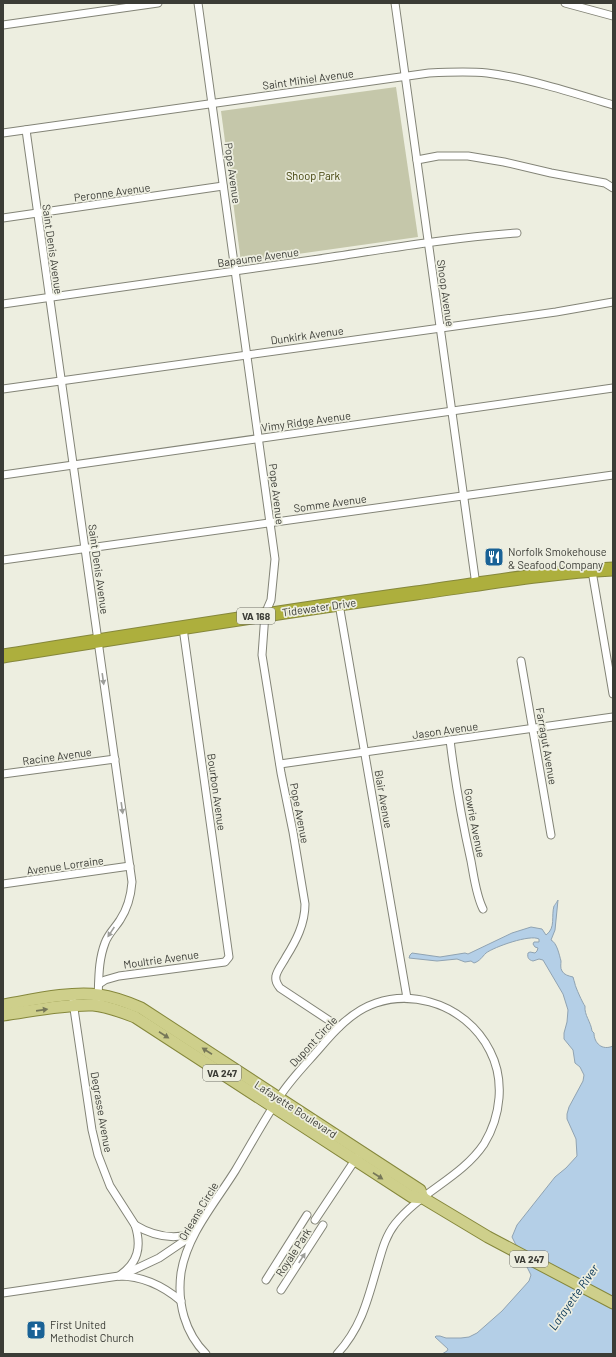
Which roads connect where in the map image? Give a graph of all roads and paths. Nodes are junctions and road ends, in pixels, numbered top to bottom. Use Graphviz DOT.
graph roads {
  1 [pos="158,3"];
  2 [pos="198,3"];
  3 [pos="395,3"];
  4 [pos="565,3"];
  5 [pos="613,16"];
  6 [pos="3,25"];
  7 [pos="405,76"];
  8 [pos="212,103"];
  9 [pos="613,105"];
  10 [pos="26,130"];
  11 [pos="3,133"];
  12 [pos="417,160"];
  13 [pos="223,186"];
  14 [pos="613,188"];
  15 [pos="37,213"];
  16 [pos="3,218"];
  17 [pos="517,233"];
  18 [pos="428,244"];
  19 [pos="235,271"];
  20 [pos="49,298"];
  21 [pos="613,302"];
  22 [pos="3,304"];
  23 [pos="440,328"];
  24 [pos="246,354"];
  25 [pos="61,381"];
  26 [pos="613,388"];
  27 [pos="3,389"];
  28 [pos="452,412"];
  29 [pos="259,439"];
  30 [pos="73,464"];
  31 [pos="3,474"];
  32 [pos="613,475"];
  33 [pos="464,496"];
  34 [pos="270,523"];
  35 [pos="85,549"];
  36 [pos="3,560"];
  37 [pos="613,569"];
  38 [pos="592,570"];
  39 [pos="476,585"];
  40 [pos="339,604"];
  41 [pos="265,614"];
  42 [pos="183,628"];
  43 [pos="98,641"];
  44 [pos="3,656"];
  45 [pos="522,661"];
  46 [pos="613,694"];
  47 [pos="613,717"];
  48 [pos="533,729"];
  49 [pos="450,740"];
  50 [pos="365,752"];
  51 [pos="115,759"];
  52 [pos="280,764"];
  53 [pos="3,774"];
  54 [pos="551,835"];
  55 [pos="130,866"];
  56 [pos="3,884"];
  57 [pos="483,909"];
  58 [pos="228,960"];
  59 [pos="99,995"];
  60 [pos="406,998"];
  61 [pos="73,1000"];
  62 [pos="3,1004"];
  63 [pos="3,1015"];
  64 [pos="339,1027"];
  65 [pos="276,1102"];
  66 [pos="358,1156"];
  67 [pos="423,1198"];
  68 [pos="307,1215"];
  69 [pos="315,1220"];
  70 [pos="135,1225"];
  71 [pos="323,1225"];
  72 [pos="195,1233"];
  73 [pos="119,1276"];
  74 [pos="266,1280"];
  75 [pos="281,1290"];
  76 [pos="3,1293"];
  77 [pos="180,1301"];
  78 [pos="613,1303"];
  79 [pos="206,1354"];
  80 [pos="337,1354"];
  1 -- 6 [label="street"];
  2 -- 8 [label="street, Pope Avenue"];
  3 -- 7 [label="street, Shoop Avenue"];
  4 -- 5 [label="street"];
  7 -- 8 [label="street, Saint Mihiel Avenue"];
  7 -- 9 [label="street, Saint Mihiel Avenue"];
  7 -- 12 [label="street, Shoop Avenue"];
  8 -- 10 [label="street, Saint Mihiel Avenue"];
  8 -- 13 [label="street, Pope Avenue"];
  10 -- 11 [label="street, Saint Mihiel Avenue"];
  10 -- 15 [label="street, Saint Denis Avenue"];
  12 -- 14 [label="street"];
  12 -- 18 [label="street, Shoop Avenue"];
  13 -- 15 [label="street, Peronne Avenue"];
  13 -- 19 [label="street, Pope Avenue"];
  15 -- 16 [label="street, Peronne Avenue"];
  15 -- 20 [label="street, Saint Denis Avenue"];
  17 -- 18 [label="street, Bapaume Avenue"];
  18 -- 19 [label="street, Bapaume Avenue"];
  18 -- 23 [label="street, Shoop Avenue"];
  19 -- 20 [label="street, Bapaume Avenue"];
  19 -- 24 [label="street, Pope Avenue"];
  20 -- 22 [label="street, Bapaume Avenue"];
  20 -- 25 [label="street, Saint Denis Avenue"];
  21 -- 23 [label="street, Dunkirk Avenue"];
  23 -- 24 [label="street, Dunkirk Avenue"];
  23 -- 28 [label="street, Shoop Avenue"];
  24 -- 25 [label="street, Dunkirk Avenue"];
  24 -- 29 [label="street, Pope Avenue"];
  25 -- 27 [label="street, Dunkirk Avenue"];
  25 -- 30 [label="street, Saint Denis Avenue"];
  26 -- 28 [label="street, Vimy Ridge Avenue"];
  28 -- 29 [label="street, Vimy Ridge Avenue"];
  28 -- 33 [label="street, Shoop Avenue"];
  29 -- 30 [label="street, Vimy Ridge Avenue"];
  29 -- 34 [label="street, Pope Avenue"];
  30 -- 31 [label="street, Vimy Ridge Avenue"];
  30 -- 35 [label="street, Saint Denis Avenue"];
  32 -- 33 [label="street, Somme Avenue"];
  33 -- 34 [label="street, Somme Avenue"];
  33 -- 39 [label="street, Shoop Avenue"];
  34 -- 35 [label="street, Somme Avenue"];
  34 -- 41 [label="street, Pope Avenue"];
  35 -- 36 [label="street, Somme Avenue"];
  35 -- 43 [label="street, Saint Denis Avenue"];
  37 -- 38 [label="highway, Tidewater Drive / VA 168"];
  38 -- 39 [label="highway, Tidewater Drive / VA 168"];
  38 -- 46 [label="street"];
  39 -- 40 [label="highway, Tidewater Drive / VA 168"];
  40 -- 41 [label="highway, Tidewater Drive / VA 168"];
  40 -- 50 [label="street, Blair Avenue"];
  41 -- 42 [label="highway, Tidewater Drive / VA 168"];
  41 -- 52 [label="street, Pope Avenue"];
  42 -- 43 [label="highway, Tidewater Drive / VA 168"];
  42 -- 58 [label="street, Bourbon Avenue"];
  43 -- 44 [label="highway, Tidewater Drive / VA 168"];
  43 -- 51 [label="street, Saint Denis Avenue, one-way"];
  45 -- 48 [label="street, Farragut Avenue"];
  47 -- 48 [label="street, Jason Avenue"];
  48 -- 49 [label="street, Jason Avenue"];
  48 -- 54 [label="street, Farragut Avenue"];
  49 -- 50 [label="street, Jason Avenue"];
  49 -- 57 [label="street, Gowrie Avenue"];
  50 -- 52 [label="street, Jason Avenue"];
  50 -- 60 [label="street, Blair Avenue"];
  51 -- 53 [label="street, Racine Avenue"];
  51 -- 55 [label="street, Saint Denis Avenue, one-way"];
  52 -- 64 [label="street, Pope Avenue"];
  55 -- 56 [label="street, Avenue Lorraine"];
  55 -- 59 [label="street, Saint Denis Avenue, one-way"];
  58 -- 59 [label="street, Moultrie Avenue"];
  59 -- 61 [label="main road, Lafayette Boulevard / VA 247"];
  59 -- 65 [label="main road, Lafayette Boulevard / VA 247"];
  60 -- 64 [label="street, Dupont Circle"];
  60 -- 67 [label="street, Dupont Circle"];
  61 -- 62 [label="main road, Lafayette Boulevard / VA 247"];
  63 -- 61 [label="main road, Lafayette Boulevard / VA 247, one-way"];
  61 -- 70 [label="street, Degrasse Avenue"];
  64 -- 65 [label="street, Dupont Circle"];
  65 -- 66 [label="main road, Lafayette Boulevard / VA 247"];
  65 -- 72 [label="street, Orleans Circle"];
  66 -- 67 [label="main road, Lafayette Boulevard / VA 247"];
  66 -- 69 [label="street"];
  67 -- 78 [label="main road, Lafayette Boulevard / VA 247"];
  67 -- 80 [label="street"];
  68 -- 74 [label="street, Royale Park"];
  70 -- 72 [label="street"];
  70 -- 73 [label="street, Degrasse Avenue"];
  75 -- 71 [label="street, Royale Park, one-way"];
  72 -- 73 [label="street"];
  72 -- 77 [label="street, Orleans Circle"];
  73 -- 76 [label="street"];
  73 -- 77 [label="street"];
  77 -- 79 [label="street, Orleans Circle"];
}
